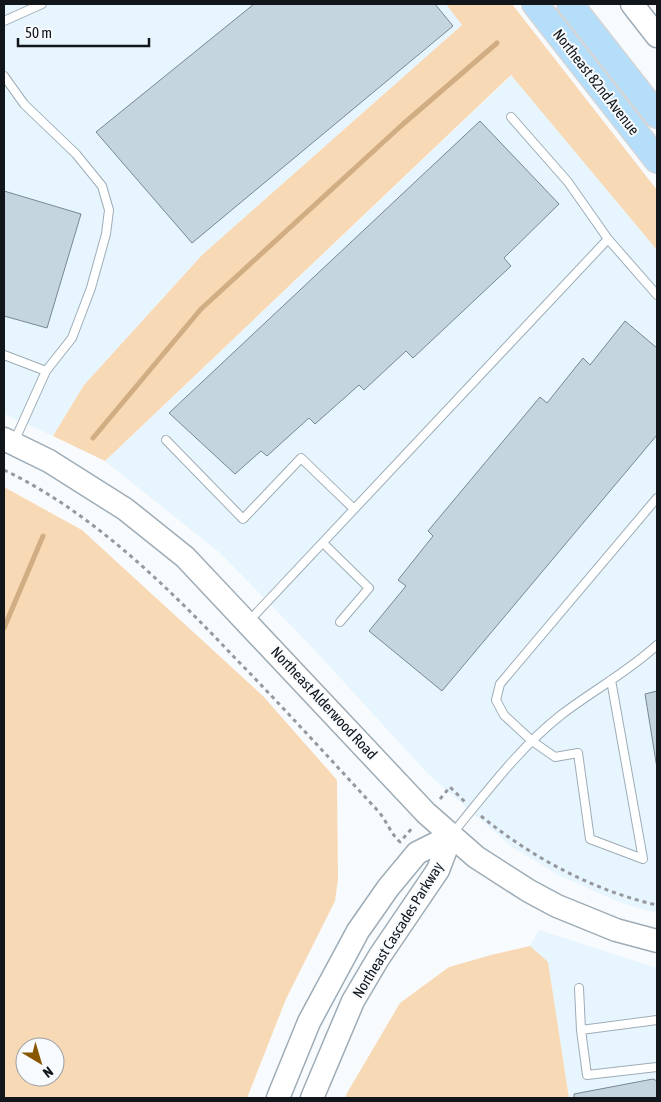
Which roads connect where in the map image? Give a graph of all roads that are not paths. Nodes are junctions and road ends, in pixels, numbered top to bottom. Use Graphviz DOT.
graph roads {
  1 [pos="42,4"];
  2 [pos="535,4"];
  3 [pos="570,4"];
  4 [pos="632,4"];
  5 [pos="4,21"];
  6 [pos="657,36"];
  7 [pos="4,76"];
  8 [pos="657,115"];
  9 [pos="511,116"];
  10 [pos="657,160"];
  11 [pos="608,239"];
  12 [pos="657,295"];
  13 [pos="4,355"];
  14 [pos="46,371"];
  15 [pos="166,440"];
  16 [pos="9,442"];
  17 [pos="657,498"];
  18 [pos="354,509"];
  19 [pos="323,542"];
  20 [pos="248,622"];
  21 [pos="340,622"];
  22 [pos="657,645"];
  23 [pos="611,680"];
  24 [pos="532,741"];
  25 [pos="451,836"];
  26 [pos="657,941"];
  27 [pos="579,988"];
  28 [pos="657,1020"];
  29 [pos="581,1030"];
  30 [pos="657,1066"];
  31 [pos="278,1098"];
  32 [pos="312,1098"];
  1 -- 5 [label="lane"];
  2 -- 10 [label="main road, Northeast 82nd Avenue"];
  3 -- 8 [label="main road, Northeast 82nd Avenue"];
  4 -- 6 [label="street"];
  7 -- 14 [label="lane"];
  9 -- 11 [label="lane"];
  11 -- 12 [label="lane"];
  11 -- 18 [label="lane"];
  13 -- 14 [label="lane"];
  14 -- 16 [label="lane"];
  15 -- 18 [label="lane"];
  16 -- 20 [label="street, Northeast Alderwood Road"];
  17 -- 24 [label="lane"];
  18 -- 19 [label="lane"];
  19 -- 20 [label="lane"];
  19 -- 21 [label="lane"];
  20 -- 25 [label="street, Northeast Alderwood Road"];
  22 -- 23 [label="lane"];
  23 -- 24 [label="lane"];
  23 -- 24 [label="lane"];
  24 -- 25 [label="lane"];
  25 -- 26 [label="street, Northeast Alderwood Road"];
  25 -- 31 [label="street, Northeast Cascades Parkway"];
  25 -- 32 [label="street, Northeast Cascades Parkway"];
  27 -- 29 [label="lane"];
  28 -- 29 [label="lane"];
  29 -- 30 [label="lane"];
}
